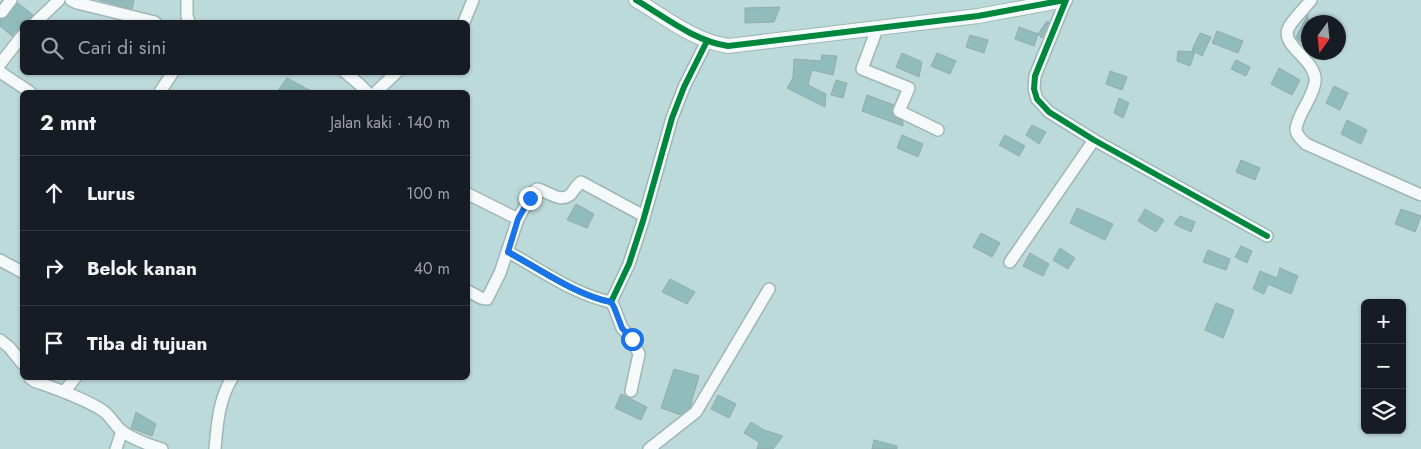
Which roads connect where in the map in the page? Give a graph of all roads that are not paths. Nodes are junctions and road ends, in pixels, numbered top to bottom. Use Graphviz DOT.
graph roads {
  1 [pos="11,0"];
  2 [pos="60,0"];
  3 [pos="71,0"];
  4 [pos="187,0"];
  5 [pos="473,0"];
  6 [pos="636,0"];
  7 [pos="1066,0"];
  8 [pos="1311,0"];
  9 [pos="2,12"];
  10 [pos="38,20"];
  11 [pos="147,20"];
  12 [pos="189,20"];
  13 [pos="465,20"];
  14 [pos="877,29"];
  15 [pos="20,39"];
  16 [pos="708,41"];
  17 [pos="0,64"];
  18 [pos="0,72"];
  19 [pos="170,75"];
  20 [pos="349,75"];
  21 [pos="394,75"];
  22 [pos="27,90"];
  23 [pos="161,90"];
  24 [pos="365,90"];
  25 [pos="378,90"];
  26 [pos="938,130"];
  27 [pos="1094,140"];
  28 [pos="470,195"];
  29 [pos="1421,195"];
  30 [pos="644,216"];
  31 [pos="518,219"];
  32 [pos="1267,236"];
  33 [pos="508,252"];
  34 [pos="0,260"];
  35 [pos="1010,262"];
  36 [pos="20,271"];
  37 [pos="769,289"];
  38 [pos="470,292"];
  39 [pos="611,302"];
  40 [pos="0,340"];
  41 [pos="20,361"];
  42 [pos="34,380"];
  43 [pos="73,380"];
  44 [pos="231,380"];
  45 [pos="631,391"];
  46 [pos="64,392"];
  47 [pos="122,431"];
  48 [pos="116,449"];
  49 [pos="162,449"];
  50 [pos="215,449"];
  51 [pos="649,449"];
  1 -- 9 [label="street"];
  2 -- 10 [label="street"];
  3 -- 11 [label="street"];
  4 -- 12 [label="street"];
  5 -- 13 [label="street"];
  6 -- 16 [label="street"];
  7 -- 14 [label="street"];
  7 -- 27 [label="street"];
  8 -- 29 [label="street"];
  14 -- 16 [label="street"];
  14 -- 26 [label="street"];
  15 -- 17 [label="street"];
  16 -- 30 [label="street"];
  18 -- 22 [label="street"];
  19 -- 23 [label="street"];
  20 -- 24 [label="street"];
  21 -- 25 [label="street"];
  27 -- 32 [label="street"];
  27 -- 35 [label="street"];
  28 -- 31 [label="street"];
  30 -- 31 [label="street"];
  30 -- 39 [label="street"];
  31 -- 33 [label="street"];
  33 -- 38 [label="street"];
  33 -- 39 [label="street"];
  34 -- 36 [label="street"];
  37 -- 51 [label="street"];
  39 -- 45 [label="street"];
  40 -- 41 [label="street"];
  42 -- 46 [label="street"];
  43 -- 46 [label="street"];
  44 -- 50 [label="street"];
  46 -- 47 [label="street"];
  47 -- 48 [label="street"];
  47 -- 49 [label="street"];
}
